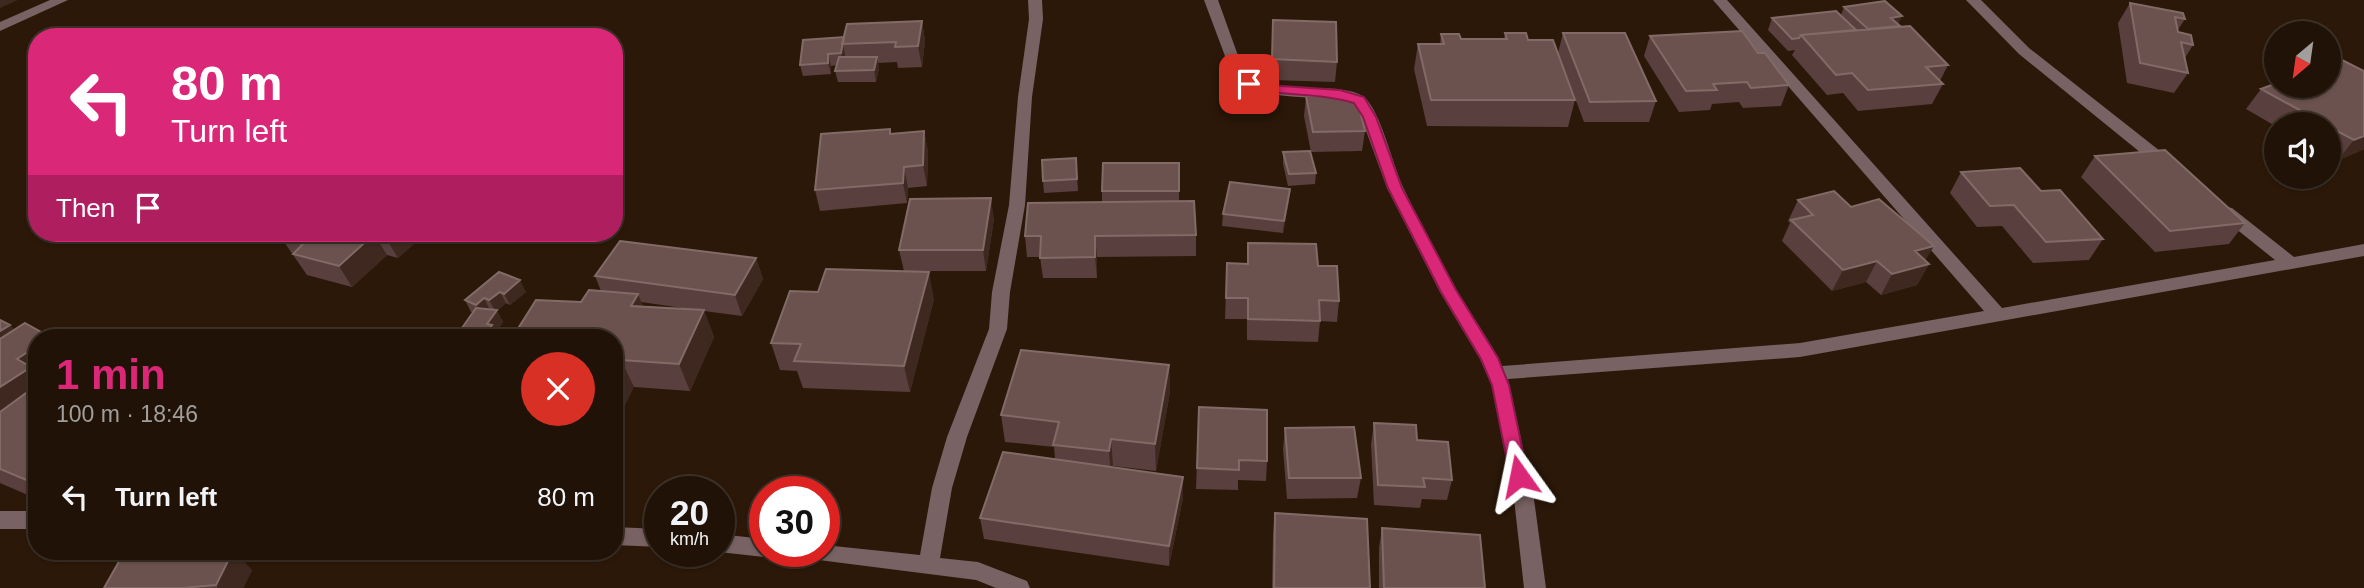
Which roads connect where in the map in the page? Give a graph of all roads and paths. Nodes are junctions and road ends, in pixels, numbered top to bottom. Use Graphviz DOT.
graph roads {
  1 [pos="61,0"];
  2 [pos="1035,0"];
  3 [pos="1211,0"];
  4 [pos="1720,0"];
  5 [pos="1973,0"];
  6 [pos="0,27"];
  7 [pos="2185,179"];
  8 [pos="2217,204"];
  9 [pos="2364,250"];
  10 [pos="2292,264"];
  11 [pos="1998,316"];
  12 [pos="1496,373"];
  13 [pos="0,520"];
  14 [pos="28,520"];
  15 [pos="623,536"];
  16 [pos="644,537"];
  17 [pos="840,555"];
  18 [pos="929,563"];
  19 [pos="1019,588"];
  20 [pos="1535,588"];
  1 -- 6 [label="street"];
  2 -- 18 [label="street"];
  3 -- 12 [label="street"];
  4 -- 11 [label="street"];
  5 -- 7 [label="street"];
  8 -- 10 [label="street"];
  9 -- 10 [label="street"];
  10 -- 11 [label="street"];
  11 -- 12 [label="street"];
  12 -- 20 [label="street"];
  13 -- 14 [label="street"];
  15 -- 16 [label="street"];
  17 -- 18 [label="street"];
  18 -- 19 [label="street"];
}
